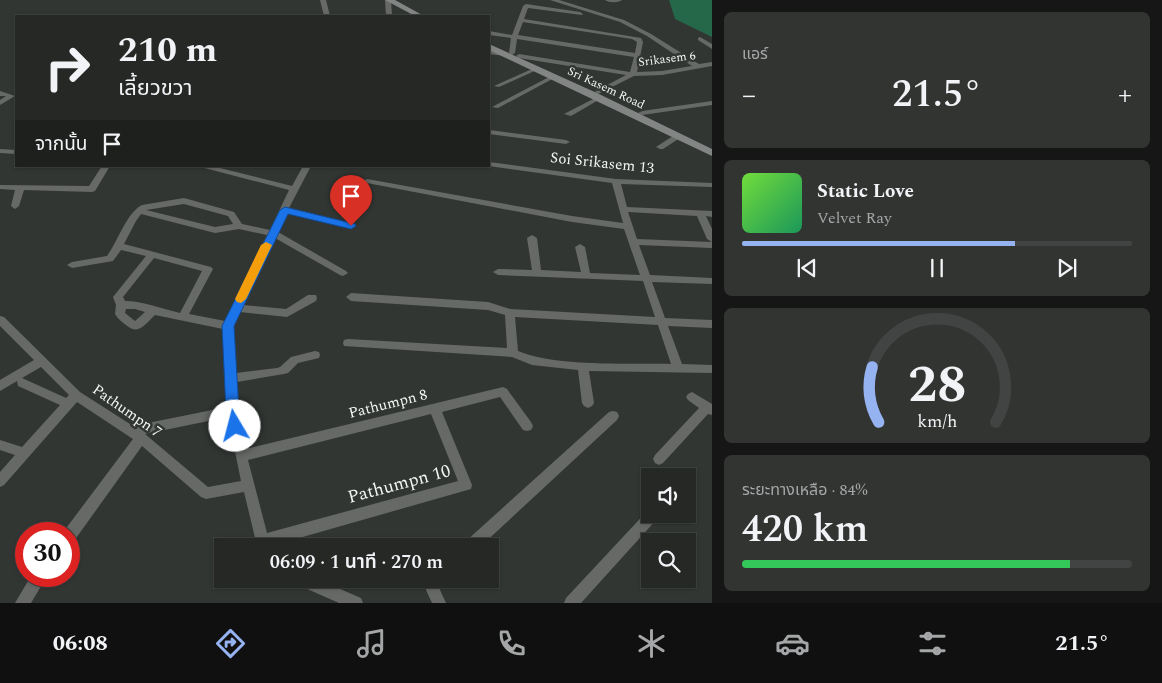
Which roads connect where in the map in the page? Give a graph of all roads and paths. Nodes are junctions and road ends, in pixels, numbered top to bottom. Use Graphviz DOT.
graph roads {
  1 [pos="323,0"];
  2 [pos="389,0"];
  3 [pos="400,0"];
  4 [pos="554,0"];
  5 [pos="608,0"];
  6 [pos="619,0"];
  7 [pos="527,3"];
  8 [pos="327,15"];
  9 [pos="389,15"];
  10 [pos="418,15"];
  11 [pos="426,15"];
  12 [pos="606,16"];
  13 [pos="520,20"];
  14 [pos="490,33"];
  15 [pos="514,37"];
  16 [pos="700,39"];
  17 [pos="490,43"];
  18 [pos="490,47"];
  19 [pos="712,47"];
  20 [pos="490,52"];
  21 [pos="512,54"];
  22 [pos="636,55"];
  23 [pos="712,64"];
  24 [pos="699,67"];
  25 [pos="536,68"];
  26 [pos="633,74"];
  27 [pos="554,77"];
  28 [pos="497,86"];
  29 [pos="0,94"];
  30 [pos="599,95"];
  31 [pos="0,103"];
  32 [pos="712,103"];
  33 [pos="496,107"];
  34 [pos="642,113"];
  35 [pos="568,114"];
  36 [pos="490,132"];
  37 [pos="678,136"];
  38 [pos="566,142"];
  39 [pos="660,147"];
  40 [pos="712,147"];
  41 [pos="0,151"];
  42 [pos="15,152"];
  43 [pos="712,152"];
  44 [pos="490,164"];
  45 [pos="105,167"];
  46 [pos="205,167"];
  47 [pos="306,167"];
  48 [pos="367,181"];
  49 [pos="616,181"];
  50 [pos="712,185"];
  51 [pos="0,187"];
  52 [pos="20,188"];
  53 [pos="294,189"];
  54 [pos="15,206"];
  55 [pos="623,209"];
  56 [pos="285,210"];
  57 [pos="139,212"];
  58 [pos="701,214"];
  59 [pos="712,214"];
  60 [pos="239,226"];
  61 [pos="351,226"];
  62 [pos="628,227"];
  63 [pos="272,233"];
  64 [pos="532,238"];
  65 [pos="712,239"];
  66 [pos="633,242"];
  67 [pos="712,245"];
  68 [pos="119,246"];
  69 [pos="580,247"];
  70 [pos="152,255"];
  71 [pos="72,265"];
  72 [pos="498,272"];
  73 [pos="343,273"];
  74 [pos="537,273"];
  75 [pos="586,275"];
  76 [pos="646,278"];
  77 [pos="712,281"];
  78 [pos="351,297"];
  79 [pos="312,298"];
  80 [pos="121,305"];
  81 [pos="236,308"];
  82 [pos="153,312"];
  83 [pos="510,313"];
  84 [pos="184,317"];
  85 [pos="0,320"];
  86 [pos="661,321"];
  87 [pos="712,324"];
  88 [pos="228,326"];
  89 [pos="348,343"];
  90 [pos="513,353"];
  91 [pos="315,355"];
  92 [pos="40,359"];
  93 [pos="582,366"];
  94 [pos="678,367"];
  95 [pos="712,369"];
  96 [pos="231,378"];
  97 [pos="0,380"];
  98 [pos="22,382"];
  99 [pos="0,386"];
  100 [pos="692,396"];
  101 [pos="72,400"];
  102 [pos="588,403"];
  103 [pos="435,409"];
  104 [pos="710,409"];
  105 [pos="232,411"];
  106 [pos="613,416"];
  107 [pos="527,426"];
  108 [pos="136,435"];
  109 [pos="0,445"];
  110 [pos="24,454"];
  111 [pos="241,456"];
  112 [pos="659,459"];
  113 [pos="0,481"];
  114 [pos="249,485"];
  115 [pos="78,522"];
  116 [pos="644,523"];
  117 [pos="262,538"];
  118 [pos="284,538"];
  119 [pos="480,538"];
  120 [pos="33,587"];
  121 [pos="322,588"];
  122 [pos="434,588"];
  123 [pos="22,603"];
  124 [pos="356,603"];
  125 [pos="439,603"];
  126 [pos="571,603"];
  1 -- 8 [label="street"];
  2 -- 9 [label="street"];
  2 -- 10 [label="main road"];
  3 -- 11 [label="main road"];
  4 -- 12 [label="street"];
  5 -- 6 [label="street"];
  7 -- 12 [label="street"];
  7 -- 13 [label="street"];
  12 -- 24 [label="street"];
  13 -- 15 [label="street"];
  13 -- 22 [label="street"];
  14 -- 15 [label="street"];
  15 -- 21 [label="street"];
  15 -- 22 [label="street"];
  16 -- 19 [label="street, Srikasem 6"];
  17 -- 21 [label="main road, Sri Kasem Road"];
  18 -- 21 [label="main road, Sri Kasem Road"];
  20 -- 21 [label="street"];
  21 -- 25 [label="main road, Sri Kasem Road"];
  21 -- 26 [label="street"];
  21 -- 30 [label="main road, Sri Kasem Road"];
  22 -- 26 [label="street"];
  23 -- 24 [label="street, Srikasem 6"];
  24 -- 26 [label="street, Srikasem 6"];
  25 -- 27 [label="main road, Sri Kasem Road"];
  25 -- 28 [label="street"];
  26 -- 30 [label="street, Srikasem 6"];
  27 -- 30 [label="main road, Sri Kasem Road"];
  27 -- 33 [label="street"];
  29 -- 31 [label="street"];
  30 -- 34 [label="main road, Sri Kasem Road"];
  30 -- 35 [label="street, Srikasem 6"];
  30 -- 37 [label="main road, Sri Kasem Road"];
  32 -- 34 [label="street"];
  34 -- 40 [label="main road, Sri Kasem Road"];
  36 -- 38 [label="street"];
  37 -- 39 [label="street"];
  37 -- 43 [label="main road, Sri Kasem Road"];
  41 -- 42 [label="street"];
  44 -- 49 [label="street, Soi Srikasem 13"];
  45 -- 52 [label="street"];
  46 -- 53 [label="street"];
  47 -- 53 [label="street"];
  48 -- 62 [label="street"];
  49 -- 50 [label="street, Soi Srikasem 13"];
  49 -- 55 [label="street"];
  51 -- 52 [label="street"];
  52 -- 54 [label="street"];
  53 -- 56 [label="street"];
  55 -- 58 [label="street"];
  55 -- 62 [label="street"];
  56 -- 61 [label="street"];
  56 -- 63 [label="street"];
  57 -- 60 [label="street"];
  57 -- 60 [label="street"];
  57 -- 68 [label="street"];
  58 -- 59 [label="street"];
  58 -- 65 [label="street"];
  60 -- 63 [label="street"];
  62 -- 66 [label="street"];
  63 -- 73 [label="street"];
  63 -- 81 [label="street"];
  64 -- 74 [label="street"];
  66 -- 67 [label="street"];
  66 -- 76 [label="street"];
  68 -- 70 [label="street"];
  68 -- 71 [label="street"];
  69 -- 75 [label="street"];
  70 -- 80 [label="street"];
  70 -- 84 [label="street"];
  72 -- 74 [label="street"];
  74 -- 75 [label="street"];
  75 -- 76 [label="street"];
  76 -- 77 [label="street"];
  76 -- 86 [label="street"];
  78 -- 83 [label="street"];
  79 -- 81 [label="street"];
  80 -- 82 [label="street"];
  80 -- 82 [label="street"];
  81 -- 88 [label="street"];
  82 -- 84 [label="street"];
  83 -- 86 [label="street"];
  83 -- 90 [label="street"];
  84 -- 88 [label="street"];
  85 -- 92 [label="street, Pathumpn 7"];
  86 -- 87 [label="street"];
  86 -- 94 [label="street"];
  88 -- 96 [label="street"];
  89 -- 90 [label="street"];
  90 -- 93 [label="street"];
  91 -- 96 [label="street"];
  92 -- 97 [label="street"];
  92 -- 99 [label="street"];
  92 -- 101 [label="street, Pathumpn 7"];
  93 -- 94 [label="street"];
  93 -- 102 [label="street"];
  94 -- 95 [label="street"];
  96 -- 105 [label="street"];
  98 -- 101 [label="street"];
  100 -- 104 [label="street"];
  101 -- 108 [label="street, Pathumpn 7"];
  101 -- 110 [label="street"];
  103 -- 107 [label="street, Pathumpn 8"];
  103 -- 111 [label="street, Pathumpn 8"];
  103 -- 118 [label="street, Pathumpn 10"];
  104 -- 112 [label="street"];
  105 -- 108 [label="street"];
  105 -- 111 [label="street"];
  106 -- 119 [label="street"];
  108 -- 114 [label="street, Pathumpn 7"];
  108 -- 115 [label="street"];
  109 -- 110 [label="street"];
  110 -- 113 [label="street"];
  111 -- 114 [label="street"];
  114 -- 117 [label="street"];
  116 -- 126 [label="street"];
  120 -- 123 [label="street"];
  121 -- 124 [label="street"];
  122 -- 125 [label="street"];
}
